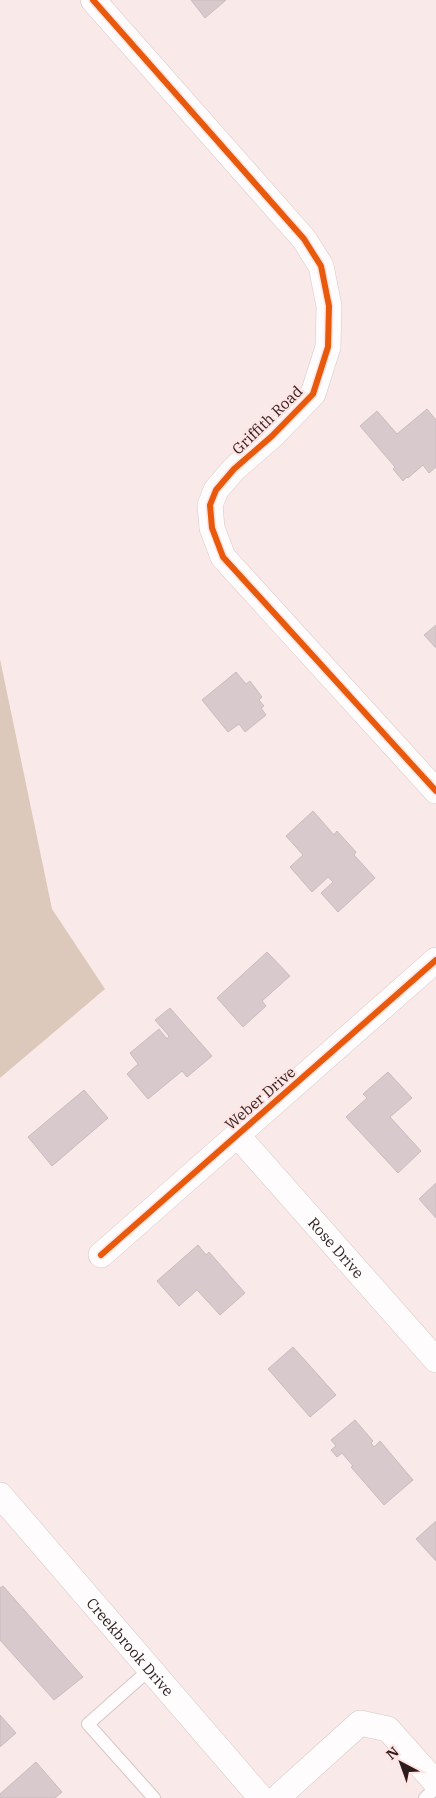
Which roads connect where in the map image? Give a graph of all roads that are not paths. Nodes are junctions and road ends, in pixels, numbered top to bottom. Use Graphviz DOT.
graph roads {
  1 [pos="93,0"];
  2 [pos="436,791"];
  3 [pos="436,960"];
  4 [pos="237,1135"];
  5 [pos="101,1255"];
  6 [pos="436,1360"];
  7 [pos="3,1504"];
  8 [pos="149,1670"];
  9 [pos="436,1783"];
  10 [pos="436,1788"];
  11 [pos="154,1798"];
  12 [pos="261,1798"];
  13 [pos="277,1798"];
  14 [pos="425,1798"];
  1 -- 2 [label="street, Griffith Road"];
  3 -- 4 [label="street, Weber Drive"];
  4 -- 5 [label="street, Weber Drive"];
  4 -- 6 [label="street, Rose Drive"];
  7 -- 8 [label="street, Creekbrook Drive"];
  8 -- 11 [label="lane"];
  8 -- 12 [label="street, Creekbrook Drive"];
  9 -- 13 [label="street"];
  10 -- 14 [label="lane"];
}
